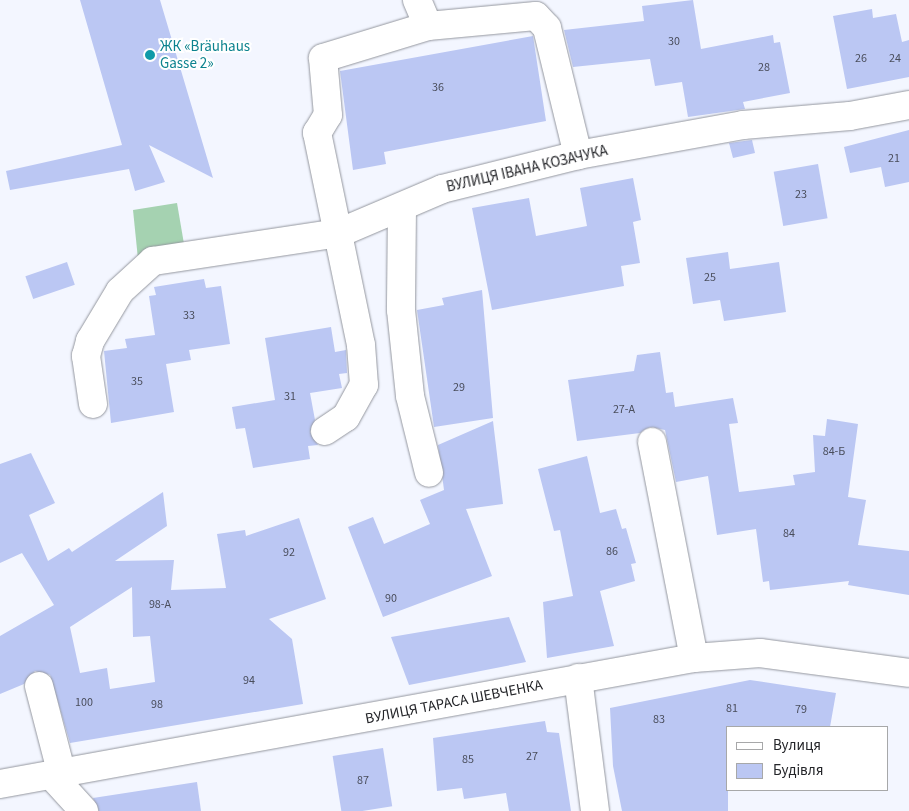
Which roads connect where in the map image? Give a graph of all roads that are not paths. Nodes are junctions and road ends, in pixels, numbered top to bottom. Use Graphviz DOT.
graph roads {
  1 [pos="417,0"];
  2 [pos="428,26"];
  3 [pos="909,105"];
  4 [pos="578,155"];
  5 [pos="402,208"];
  6 [pos="339,233"];
  7 [pos="93,404"];
  8 [pos="325,431"];
  9 [pos="652,442"];
  10 [pos="429,473"];
  11 [pos="694,658"];
  12 [pos="909,673"];
  13 [pos="578,678"];
  14 [pos="39,686"];
  15 [pos="58,776"];
  16 [pos="0,784"];
  17 [pos="84,811"];
  18 [pos="596,811"];
  1 -- 2 [label="street"];
  2 -- 4 [label="street"];
  2 -- 6 [label="street"];
  3 -- 4 [label="street, ВУЛИЦЯ ІВАНА КОЗАЧУКА"];
  4 -- 5 [label="street, ВУЛИЦЯ ІВАНА КОЗАЧУКА"];
  5 -- 6 [label="street, ВУЛИЦЯ ІВАНА КОЗАЧУКА"];
  5 -- 10 [label="street"];
  6 -- 7 [label="street, ВУЛИЦЯ ІВАНА КОЗАЧУКА"];
  6 -- 8 [label="street"];
  9 -- 11 [label="street"];
  11 -- 12 [label="street, ВУЛИЦЯ ТАРАСА ШЕВЧЕНКА"];
  11 -- 13 [label="street, ВУЛИЦЯ ТАРАСА ШЕВЧЕНКА"];
  13 -- 15 [label="street, ВУЛИЦЯ ТАРАСА ШЕВЧЕНКА"];
  13 -- 18 [label="street"];
  14 -- 15 [label="street"];
  15 -- 16 [label="street, ВУЛИЦЯ ТАРАСА ШЕВЧЕНКА"];
  15 -- 17 [label="street"];
}
